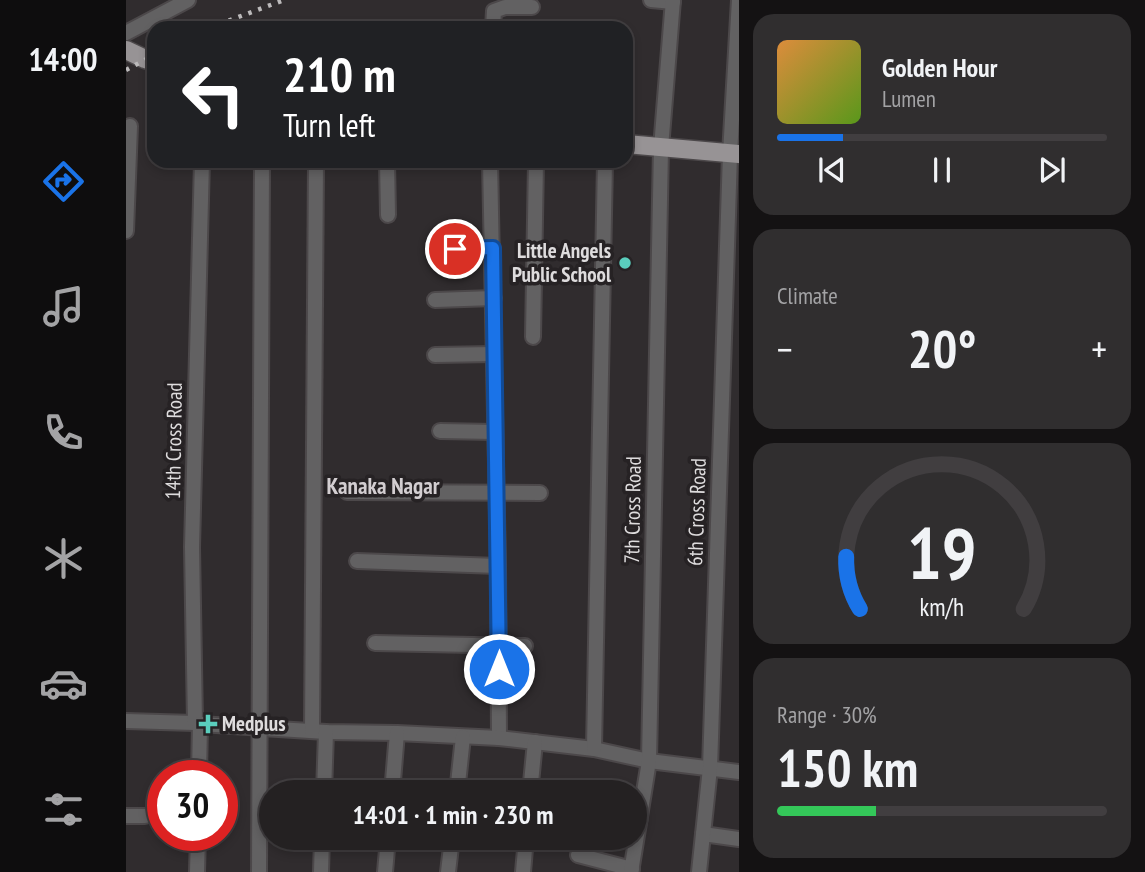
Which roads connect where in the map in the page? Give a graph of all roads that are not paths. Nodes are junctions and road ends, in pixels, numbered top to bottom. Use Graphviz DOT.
graph roads {
  1 [pos="188,0"];
  2 [pos="651,0"];
  3 [pos="739,0"];
  4 [pos="673,1"];
  5 [pos="532,7"];
  6 [pos="149,21"];
  7 [pos="493,21"];
  8 [pos="147,22"];
  9 [pos="126,33"];
  10 [pos="126,50"];
  11 [pos="147,60"];
  12 [pos="130,126"];
  13 [pos="633,145"];
  14 [pos="662,148"];
  15 [pos="734,154"];
  16 [pos="202,168"];
  17 [pos="262,168"];
  18 [pos="316,168"];
  19 [pos="387,168"];
  20 [pos="491,168"];
  21 [pos="536,168"];
  22 [pos="605,168"];
  23 [pos="388,215"];
  24 [pos="126,231"];
  25 [pos="493,248"];
  26 [pos="436,249"];
  27 [pos="494,298"];
  28 [pos="435,300"];
  29 [pos="533,337"];
  30 [pos="494,354"];
  31 [pos="435,355"];
  32 [pos="440,431"];
  33 [pos="495,432"];
  34 [pos="347,492"];
  35 [pos="496,492"];
  36 [pos="540,493"];
  37 [pos="357,561"];
  38 [pos="498,566"];
  39 [pos="375,643"];
  40 [pos="499,646"];
  41 [pos="525,646"];
  42 [pos="126,722"];
  43 [pos="197,724"];
  44 [pos="259,728"];
  45 [pos="319,731"];
  46 [pos="397,733"];
  47 [pos="463,737"];
  48 [pos="499,738"];
  49 [pos="535,742"];
  50 [pos="594,749"];
  51 [pos="198,760"];
  52 [pos="649,761"];
  53 [pos="710,768"];
  54 [pos="739,772"];
  55 [pos="323,780"];
  56 [pos="393,780"];
  57 [pos="458,780"];
  58 [pos="531,780"];
  59 [pos="126,816"];
  60 [pos="145,816"];
  61 [pos="703,834"];
  62 [pos="739,839"];
  63 [pos="322,850"];
  64 [pos="387,850"];
  65 [pos="451,850"];
  66 [pos="525,850"];
  67 [pos="198,851"];
  68 [pos="578,855"];
  69 [pos="631,870"];
  70 [pos="197,872"];
  71 [pos="259,872"];
  72 [pos="321,872"];
  73 [pos="386,872"];
  74 [pos="448,872"];
  75 [pos="523,872"];
  76 [pos="699,872"];
  1 -- 6 [label="street"];
  2 -- 4 [label="street"];
  3 -- 15 [label="street, 6th Cross Road"];
  4 -- 14 [label="street, 7th Cross Road"];
  5 -- 7 [label="street"];
  8 -- 9 [label="street"];
  10 -- 11 [label="main road"];
  12 -- 24 [label="street"];
  13 -- 14 [label="main road"];
  14 -- 15 [label="main road"];
  14 -- 52 [label="street, 7th Cross Road"];
  15 -- 53 [label="street, 6th Cross Road"];
  16 -- 43 [label="street, 14th Cross Road"];
  17 -- 44 [label="street"];
  18 -- 45 [label="street"];
  19 -- 23 [label="street"];
  20 -- 25 [label="street"];
  21 -- 29 [label="street"];
  22 -- 50 [label="street"];
  25 -- 26 [label="street"];
  25 -- 27 [label="street"];
  27 -- 28 [label="street"];
  27 -- 30 [label="street"];
  30 -- 31 [label="street"];
  30 -- 33 [label="street"];
  32 -- 33 [label="street"];
  33 -- 35 [label="street"];
  34 -- 35 [label="street"];
  35 -- 36 [label="street"];
  35 -- 38 [label="street"];
  37 -- 38 [label="street"];
  38 -- 40 [label="street"];
  39 -- 40 [label="street"];
  40 -- 41 [label="street"];
  40 -- 48 [label="street"];
  42 -- 43 [label="street"];
  43 -- 44 [label="street"];
  43 -- 51 [label="street, 14th Cross Road"];
  44 -- 45 [label="street"];
  44 -- 71 [label="street"];
  45 -- 46 [label="street"];
  45 -- 55 [label="street"];
  46 -- 47 [label="street"];
  46 -- 56 [label="street"];
  47 -- 48 [label="street"];
  47 -- 57 [label="street"];
  48 -- 49 [label="street"];
  49 -- 50 [label="street"];
  49 -- 58 [label="street"];
  50 -- 52 [label="street"];
  52 -- 53 [label="street"];
  52 -- 69 [label="street, 7th Cross Road"];
  53 -- 54 [label="street"];
  53 -- 61 [label="street, 6th Cross Road"];
  59 -- 60 [label="street"];
  61 -- 62 [label="street"];
  61 -- 76 [label="street, 6th Cross Road"];
  63 -- 72 [label="street"];
  64 -- 73 [label="street"];
  65 -- 74 [label="street"];
  66 -- 75 [label="street"];
  67 -- 70 [label="street"];
  68 -- 69 [label="street"];
}
